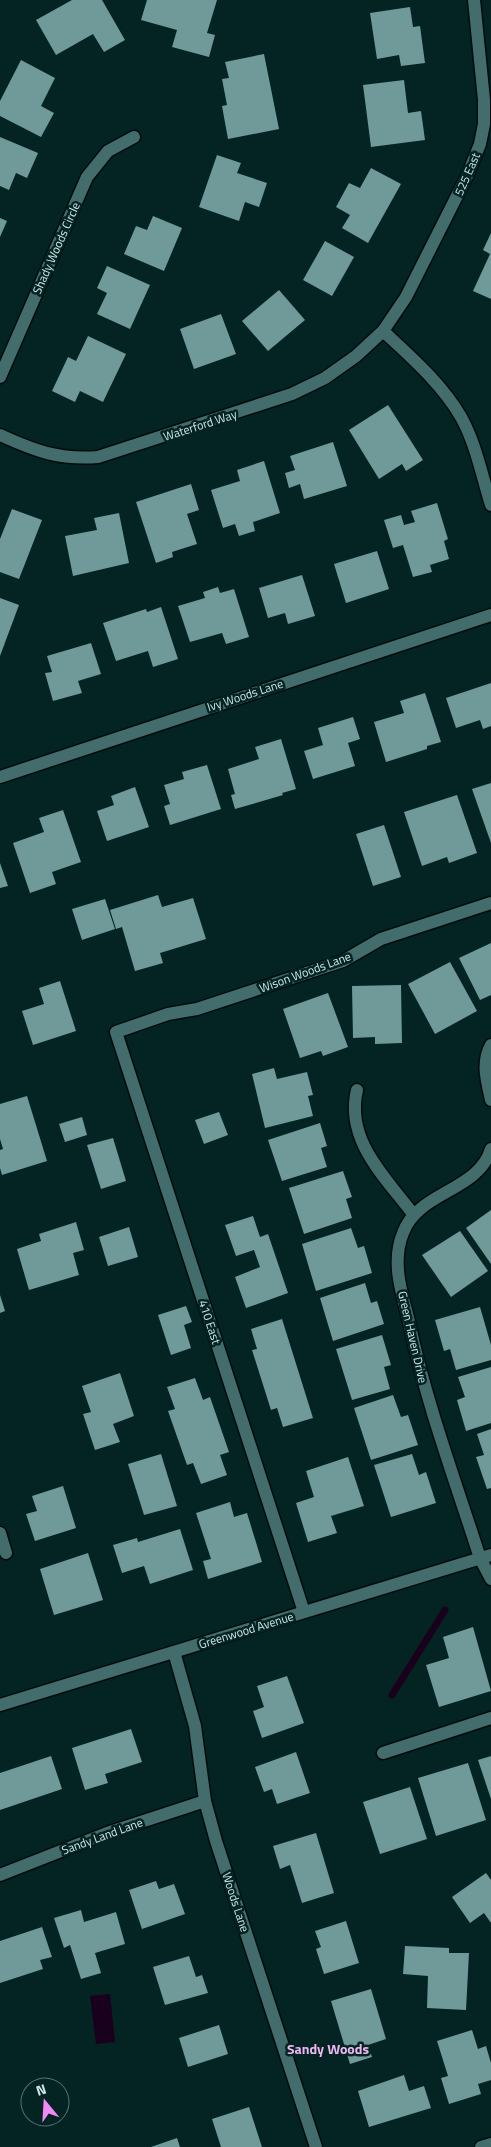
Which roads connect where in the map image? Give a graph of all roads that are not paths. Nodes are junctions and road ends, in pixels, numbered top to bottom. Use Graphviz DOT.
graph roads {
  1 [pos="474,0"];
  2 [pos="134,137"];
  3 [pos="383,331"];
  4 [pos="0,377"];
  5 [pos="0,435"];
  6 [pos="491,505"];
  7 [pos="491,615"];
  8 [pos="0,777"];
  9 [pos="491,903"];
  10 [pos="116,1032"];
  11 [pos="491,1045"];
  12 [pos="357,1090"];
  13 [pos="491,1100"];
  14 [pos="491,1149"];
  15 [pos="413,1214"];
  16 [pos="0,1533"];
  17 [pos="6,1553"];
  18 [pos="486,1556"];
  19 [pos="491,1579"];
  20 [pos="304,1612"];
  21 [pos="174,1652"];
  22 [pos="0,1705"];
  23 [pos="491,1718"];
  24 [pos="383,1753"];
  25 [pos="205,1801"];
  26 [pos="0,1875"];
  27 [pos="491,2144"];
  28 [pos="316,2147"];
  29 [pos="481,2147"];
  1 -- 3 [label="street, 525 East"];
  2 -- 4 [label="street, Shady Woods Circle"];
  3 -- 5 [label="street, Waterford Way"];
  3 -- 6 [label="street"];
  7 -- 8 [label="street, Ivy Woods Lane"];
  9 -- 10 [label="street, Wison Woods Lane"];
  10 -- 20 [label="street, 410 East"];
  11 -- 13 [label="street"];
  12 -- 15 [label="street"];
  14 -- 15 [label="street, Green Haven Drive"];
  15 -- 18 [label="street, Green Haven Drive"];
  16 -- 17 [label="street"];
  18 -- 19 [label="street, Green Haven Drive"];
  18 -- 20 [label="street, Greenwood Avenue"];
  20 -- 21 [label="street, Greenwood Avenue"];
  21 -- 22 [label="street, Greenwood Avenue"];
  21 -- 25 [label="street, Woods Lane"];
  23 -- 24 [label="street"];
  25 -- 26 [label="street, Sandy Land Lane"];
  25 -- 28 [label="street, Woods Lane"];
  27 -- 29 [label="street"];
}
